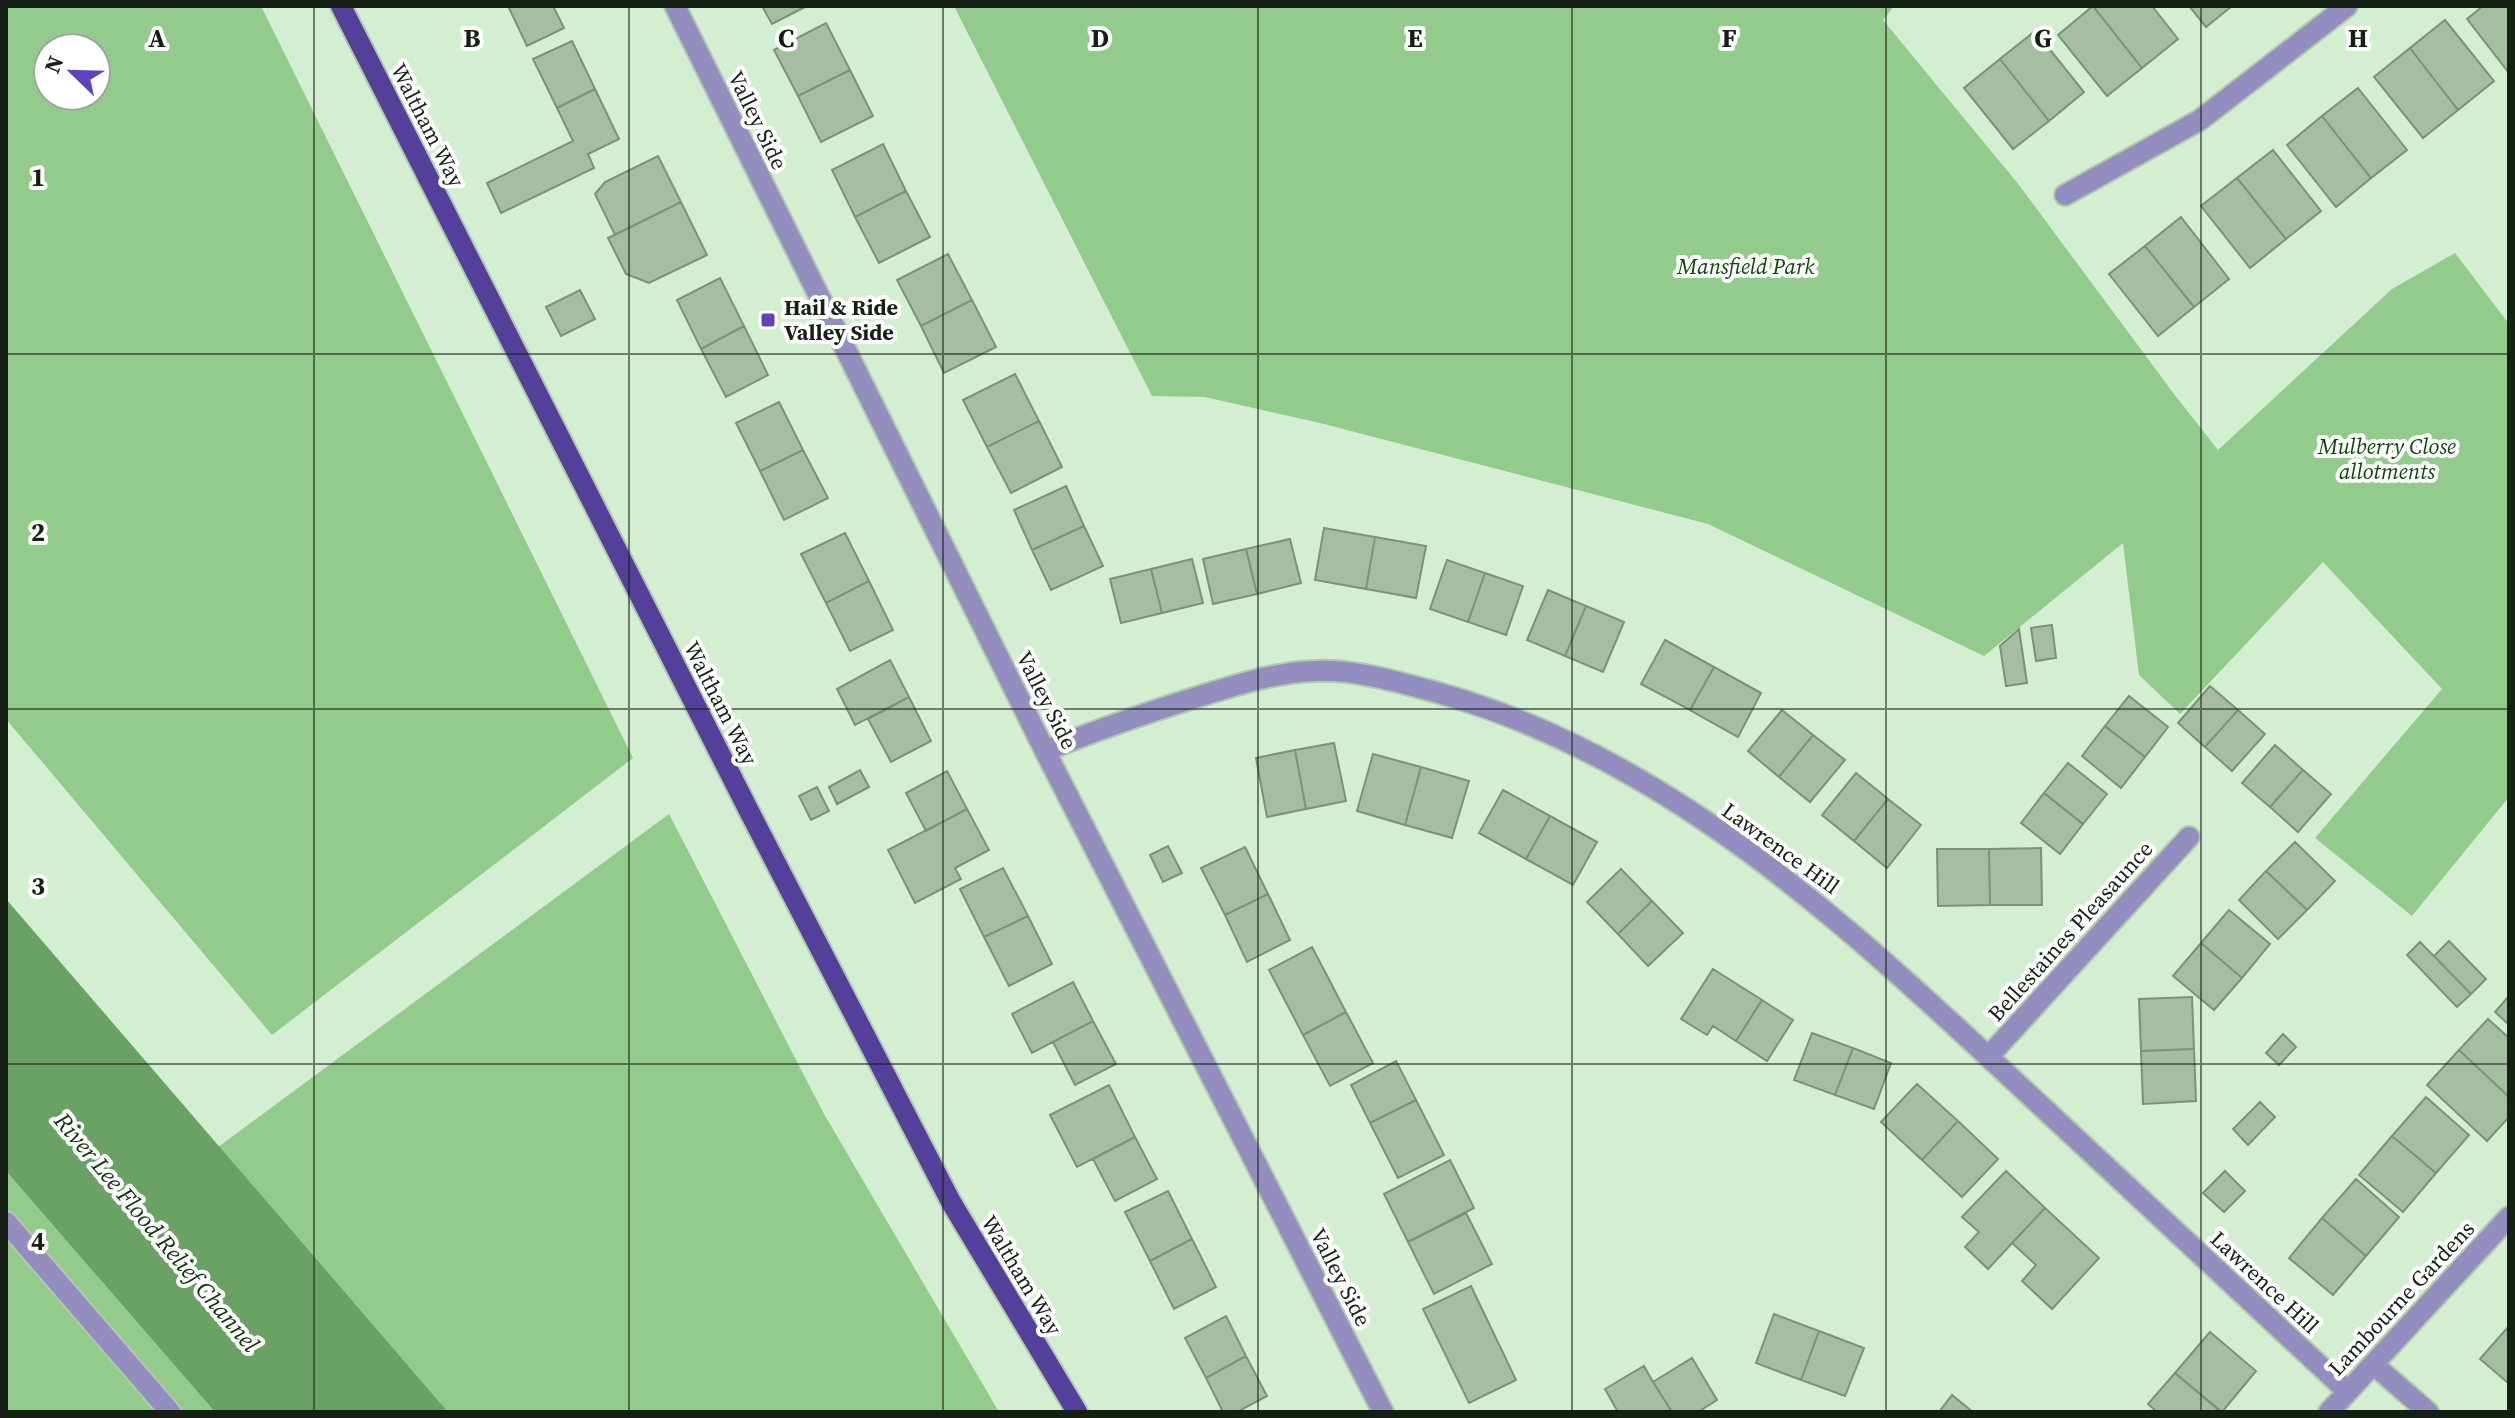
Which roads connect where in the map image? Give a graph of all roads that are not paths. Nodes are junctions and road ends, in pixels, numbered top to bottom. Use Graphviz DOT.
graph roads {
  1 [pos="341,6"];
  2 [pos="675,6"];
  3 [pos="2347,6"];
  4 [pos="2065,195"];
  5 [pos="1045,751"];
  6 [pos="2189,837"];
  7 [pos="1988,1057"];
  8 [pos="2509,1217"];
  9 [pos="6,1222"];
  10 [pos="2373,1364"];
  11 [pos="2347,1391"];
  12 [pos="170,1412"];
  13 [pos="1077,1412"];
  14 [pos="1383,1412"];
  15 [pos="2329,1412"];
  16 [pos="2428,1412"];
  1 -- 13 [label="main road, Waltham Way"];
  2 -- 5 [label="street, Valley Side"];
  3 -- 4 [label="street"];
  5 -- 7 [label="street, Lawrence Hill"];
  5 -- 14 [label="street, Valley Side"];
  6 -- 7 [label="street, Bellestaines Pleasaunce"];
  7 -- 11 [label="street, Lawrence Hill"];
  8 -- 10 [label="street, Lambourne Gardens"];
  9 -- 12 [label="street"];
  10 -- 11 [label="street, Lambourne Gardens"];
  10 -- 16 [label="street"];
  11 -- 15 [label="street, Lambourne Gardens"];
}
